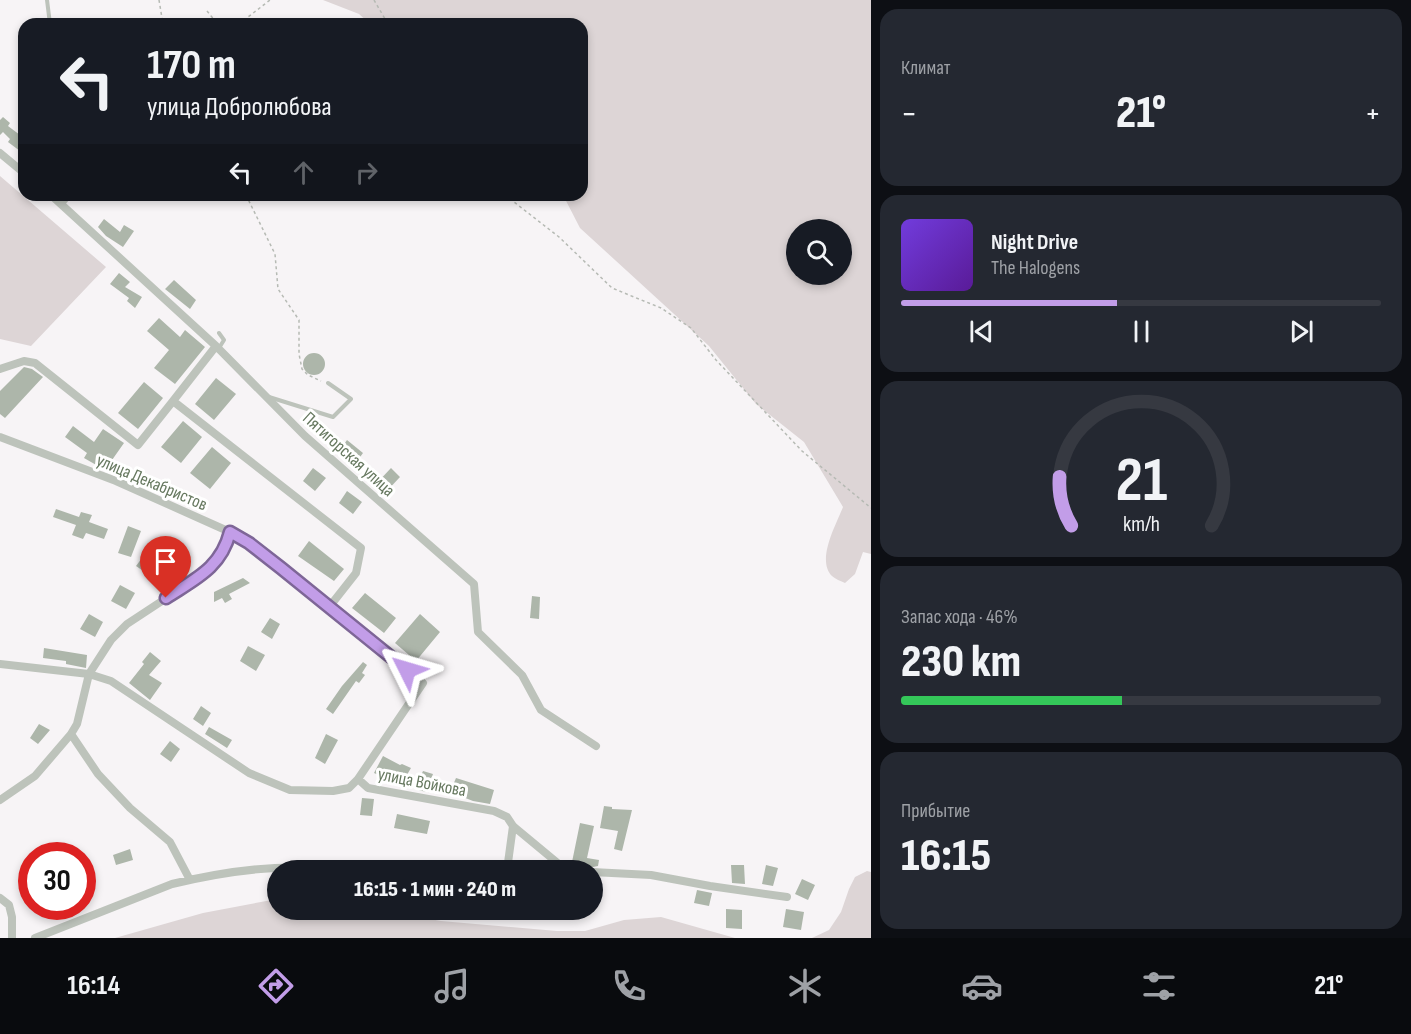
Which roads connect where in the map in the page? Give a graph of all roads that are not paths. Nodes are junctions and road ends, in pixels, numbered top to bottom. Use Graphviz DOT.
graph roads {
  1 [pos="47,0"];
  2 [pos="49,18"];
  3 [pos="0,153"];
  4 [pos="18,168"];
  5 [pos="58,201"];
  6 [pos="66,201"];
  7 [pos="63,205"];
  8 [pos="219,333"];
  9 [pos="217,347"];
  10 [pos="0,369"];
  11 [pos="328,383"];
  12 [pos="265,396"];
  13 [pos="174,401"];
  14 [pos="0,437"];
  15 [pos="230,532"];
  16 [pos="330,606"];
  17 [pos="0,664"];
  18 [pos="88,674"];
  19 [pos="423,683"];
  20 [pos="71,734"];
  21 [pos="596,746"];
  22 [pos="358,779"];
  23 [pos="0,800"];
  24 [pos="513,826"];
  25 [pos="508,860"];
  26 [pos="554,860"];
  27 [pos="267,870"];
  28 [pos="603,873"];
  29 [pos="189,880"];
  30 [pos="787,897"];
  31 [pos="0,898"];
  32 [pos="12,938"];
  33 [pos="35,938"];
  1 -- 2 [label="lane"];
  3 -- 4 [label="street"];
  5 -- 7 [label="street, Пятигорская улица"];
  6 -- 7 [label="lane"];
  7 -- 9 [label="street, Пятигорская улица"];
  8 -- 9 [label="lane"];
  9 -- 12 [label="street, Пятигорская улица"];
  9 -- 13 [label="street"];
  10 -- 13 [label="street"];
  11 -- 12 [label="lane"];
  12 -- 21 [label="street, Пятигорская улица"];
  13 -- 16 [label="street"];
  14 -- 15 [label="street, улица Декабристов"];
  15 -- 16 [label="street, улица Декабристов"];
  15 -- 18 [label="street"];
  16 -- 19 [label="street, улица Декабристов"];
  17 -- 18 [label="street"];
  18 -- 20 [label="street"];
  18 -- 22 [label="street"];
  19 -- 22 [label="street, улица Войкова"];
  20 -- 23 [label="street"];
  20 -- 29 [label="street"];
  22 -- 24 [label="street, улица Войкова"];
  24 -- 25 [label="street"];
  24 -- 26 [label="street, улица Войкова"];
  27 -- 29 [label="street"];
  28 -- 30 [label="street"];
  29 -- 33 [label="street"];
  31 -- 32 [label="street"];
}
